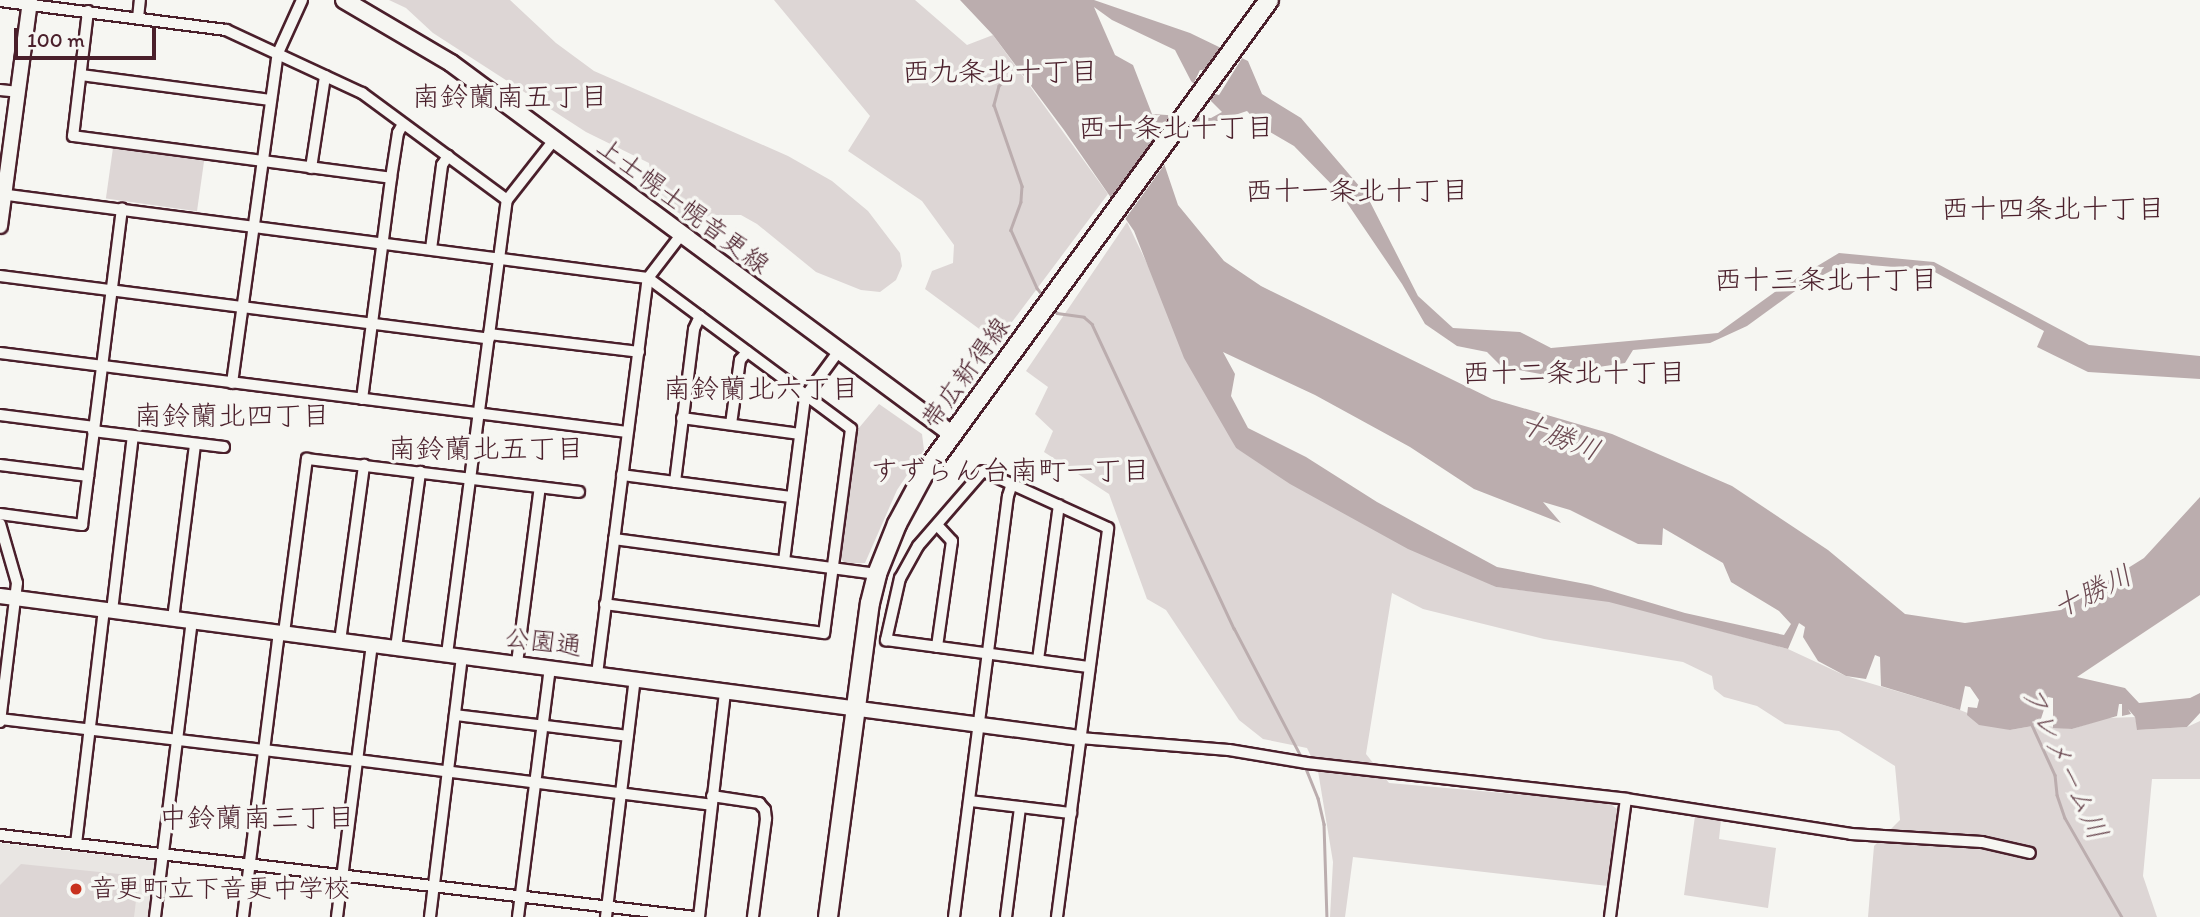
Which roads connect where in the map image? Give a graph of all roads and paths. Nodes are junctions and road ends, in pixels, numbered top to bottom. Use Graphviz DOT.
graph roads {
  1 [pos="140,0"];
  2 [pos="302,0"];
  3 [pos="344,0"];
  4 [pos="1269,0"];
  5 [pos="0,1"];
  6 [pos="29,3"];
  7 [pos="88,11"];
  8 [pos="138,18"];
  9 [pos="278,53"];
  10 [pos="81,75"];
  11 [pos="325,76"];
  12 [pos="0,90"];
  13 [pos="18,92"];
  14 [pos="270,100"];
  15 [pos="403,124"];
  16 [pos="554,140"];
  17 [pos="448,156"];
  18 [pos="262,161"];
  19 [pos="311,167"];
  20 [pos="391,178"];
  21 [pos="2,194"];
  22 [pos="507,200"];
  23 [pos="122,209"];
  24 [pos="0,226"];
  25 [pos="253,226"];
  26 [pos="681,235"];
  27 [pos="383,243"];
  28 [pos="431,249"];
  29 [pos="499,258"];
  30 [pos="0,276"];
  31 [pos="648,278"];
  32 [pos="111,290"];
  33 [pos="241,308"];
  34 [pos="699,316"];
  35 [pos="372,324"];
  36 [pos="489,336"];
  37 [pos="639,352"];
  38 [pos="747,352"];
  39 [pos="838,352"];
  40 [pos="0,353"];
  41 [pos="102,366"];
  42 [pos="232,383"];
  43 [pos="806,397"];
  44 [pos="362,400"];
  45 [pos="479,413"];
  46 [pos="0,415"];
  47 [pos="682,418"];
  48 [pos="731,424"];
  49 [pos="94,429"];
  50 [pos="627,432"];
  51 [pos="800,434"];
  52 [pos="953,435"];
  53 [pos="132,436"];
  54 [pos="195,444"];
  55 [pos="224,447"];
  56 [pos="0,465"];
  57 [pos="364,466"];
  58 [pos="420,472"];
  59 [pos="622,475"];
  60 [pos="88,476"];
  61 [pos="471,478"];
  62 [pos="675,482"];
  63 [pos="1013,484"];
  64 [pos="540,487"];
  65 [pos="579,492"];
  66 [pos="792,497"];
  67 [pos="1059,505"];
  68 [pos="0,514"];
  69 [pos="0,524"];
  70 [pos="937,524"];
  71 [pos="614,540"];
  72 [pos="784,561"];
  73 [pos="834,568"];
  74 [pos="877,574"];
  75 [pos="0,596"];
  76 [pos="17,599"];
  77 [pos="605,604"];
  78 [pos="108,610"];
  79 [pos="173,619"];
  80 [pos="192,621"];
  81 [pos="281,633"];
  82 [pos="340,640"];
  83 [pos="372,645"];
  84 [pos="937,647"];
  85 [pos="396,648"];
  86 [pos="988,653"];
  87 [pos="454,655"];
  88 [pos="1038,660"];
  89 [pos="517,663"];
  90 [pos="550,667"];
  91 [pos="1088,667"];
  92 [pos="597,674"];
  93 [pos="635,679"];
  94 [pos="725,691"];
  95 [pos="857,708"];
  96 [pos="455,715"];
  97 [pos="0,721"];
  98 [pos="979,724"];
  99 [pos="542,726"];
  100 [pos="89,729"];
  101 [pos="628,736"];
  102 [pos="1080,738"];
  103 [pos="177,739"];
  104 [pos="263,751"];
  105 [pos="357,761"];
  106 [pos="447,771"];
  107 [pos="535,783"];
  108 [pos="621,793"];
  109 [pos="1626,799"];
  110 [pos="711,800"];
  111 [pos="970,800"];
  112 [pos="1020,807"];
  113 [pos="1071,813"];
  114 [pos="0,835"];
  115 [pos="76,844"];
  116 [pos="2030,853"];
  117 [pos="163,854"];
  118 [pos="250,864"];
  119 [pos="342,875"];
  120 [pos="434,886"];
  121 [pos="521,896"];
  122 [pos="606,912"];
  123 [pos="155,917"];
  124 [pos="243,917"];
  125 [pos="337,917"];
  126 [pos="430,917"];
  127 [pos="518,917"];
  128 [pos="697,917"];
  129 [pos="753,917"];
  130 [pos="828,917"];
  131 [pos="954,917"];
  132 [pos="1006,917"];
  133 [pos="1057,917"];
  134 [pos="1610,917"];
  1 -- 8 [label="street"];
  2 -- 9 [label="street"];
  3 -- 16 [label="main road, 上士幌士幌音更線"];
  4 -- 52 [label="main road, 帯広新得線"];
  5 -- 6 [label="street"];
  6 -- 7 [label="street"];
  6 -- 13 [label="street"];
  7 -- 8 [label="street"];
  7 -- 10 [label="street"];
  8 -- 9 [label="street"];
  9 -- 11 [label="street"];
  9 -- 14 [label="street"];
  10 -- 14 [label="street"];
  10 -- 18 [label="street"];
  11 -- 15 [label="street"];
  11 -- 19 [label="street"];
  12 -- 13 [label="street"];
  13 -- 21 [label="street"];
  14 -- 18 [label="street"];
  15 -- 17 [label="street"];
  15 -- 20 [label="street"];
  16 -- 22 [label="street"];
  16 -- 26 [label="main road, 上士幌士幌音更線"];
  17 -- 22 [label="street"];
  17 -- 28 [label="street"];
  18 -- 19 [label="street"];
  18 -- 25 [label="street"];
  19 -- 20 [label="street"];
  20 -- 27 [label="street"];
  21 -- 23 [label="street"];
  21 -- 24 [label="street"];
  22 -- 29 [label="street"];
  23 -- 25 [label="street"];
  23 -- 32 [label="street"];
  25 -- 27 [label="street"];
  25 -- 33 [label="street"];
  26 -- 31 [label="street"];
  26 -- 39 [label="main road, 上士幌士幌音更線"];
  27 -- 28 [label="street"];
  27 -- 35 [label="street"];
  28 -- 29 [label="street"];
  29 -- 31 [label="street"];
  29 -- 36 [label="street"];
  30 -- 32 [label="street"];
  31 -- 34 [label="street"];
  31 -- 37 [label="street"];
  32 -- 33 [label="street"];
  32 -- 41 [label="street"];
  33 -- 35 [label="street"];
  33 -- 42 [label="street"];
  34 -- 38 [label="street"];
  34 -- 47 [label="street"];
  35 -- 36 [label="street"];
  35 -- 44 [label="street"];
  36 -- 37 [label="street"];
  36 -- 45 [label="street"];
  37 -- 50 [label="street"];
  38 -- 43 [label="street"];
  38 -- 48 [label="street"];
  39 -- 43 [label="street"];
  39 -- 52 [label="main road, 上士幌士幌音更線"];
  40 -- 41 [label="street"];
  41 -- 42 [label="street"];
  41 -- 49 [label="street"];
  42 -- 44 [label="street"];
  43 -- 51 [label="street"];
  43 -- 73 [label="street"];
  44 -- 45 [label="street"];
  45 -- 50 [label="street"];
  45 -- 61 [label="street"];
  46 -- 49 [label="street"];
  47 -- 48 [label="street"];
  47 -- 62 [label="street"];
  48 -- 51 [label="street"];
  49 -- 53 [label="street"];
  49 -- 60 [label="street"];
  50 -- 59 [label="street"];
  51 -- 66 [label="street"];
  52 -- 74 [label="main road, 帯広新得線"];
  53 -- 54 [label="street"];
  53 -- 78 [label="street"];
  54 -- 55 [label="street"];
  54 -- 79 [label="street"];
  56 -- 60 [label="street"];
  57 -- 58 [label="street"];
  57 -- 81 [label="street"];
  57 -- 82 [label="street"];
  58 -- 61 [label="street"];
  58 -- 85 [label="street"];
  59 -- 62 [label="street"];
  59 -- 71 [label="street"];
  60 -- 68 [label="street"];
  61 -- 64 [label="street"];
  61 -- 87 [label="street"];
  62 -- 66 [label="street"];
  63 -- 67 [label="street"];
  63 -- 70 [label="street"];
  63 -- 86 [label="street"];
  64 -- 65 [label="street"];
  64 -- 89 [label="street"];
  66 -- 72 [label="street"];
  67 -- 88 [label="street"];
  67 -- 91 [label="street"];
  69 -- 76 [label="street"];
  70 -- 84 [label="street"];
  70 -- 84 [label="street"];
  71 -- 72 [label="street"];
  71 -- 77 [label="street"];
  72 -- 73 [label="street"];
  73 -- 74 [label="street"];
  73 -- 77 [label="street"];
  74 -- 95 [label="main road, 帯広新得線"];
  75 -- 76 [label="street, 公園通"];
  76 -- 78 [label="street, 公園通"];
  76 -- 97 [label="street"];
  77 -- 92 [label="street"];
  78 -- 79 [label="street, 公園通"];
  78 -- 100 [label="street"];
  79 -- 80 [label="street, 公園通"];
  80 -- 81 [label="street, 公園通"];
  80 -- 103 [label="street"];
  81 -- 82 [label="street, 公園通"];
  81 -- 104 [label="street"];
  82 -- 83 [label="street, 公園通"];
  83 -- 85 [label="street, 公園通"];
  83 -- 105 [label="street"];
  84 -- 86 [label="street"];
  85 -- 87 [label="street, 公園通"];
  86 -- 88 [label="street"];
  86 -- 98 [label="street"];
  87 -- 89 [label="street, 公園通"];
  87 -- 96 [label="street"];
  88 -- 91 [label="street"];
  89 -- 90 [label="street, 公園通"];
  90 -- 92 [label="street, 公園通"];
  90 -- 99 [label="street"];
  91 -- 102 [label="street"];
  92 -- 93 [label="street, 公園通"];
  93 -- 94 [label="street, 公園通"];
  93 -- 101 [label="street"];
  94 -- 95 [label="street, 公園通"];
  94 -- 110 [label="street"];
  95 -- 98 [label="street, 公園通"];
  95 -- 130 [label="main road, 帯広新得線"];
  96 -- 99 [label="street"];
  96 -- 106 [label="street"];
  97 -- 100 [label="street"];
  98 -- 102 [label="street, 公園通"];
  98 -- 111 [label="street"];
  99 -- 101 [label="street"];
  99 -- 107 [label="street"];
  100 -- 103 [label="street"];
  100 -- 115 [label="street"];
  101 -- 108 [label="street"];
  102 -- 109 [label="street"];
  102 -- 113 [label="street"];
  103 -- 104 [label="street"];
  103 -- 117 [label="street"];
  104 -- 105 [label="street"];
  104 -- 118 [label="street"];
  105 -- 106 [label="street"];
  105 -- 119 [label="street"];
  106 -- 107 [label="street"];
  106 -- 120 [label="street"];
  107 -- 108 [label="street"];
  107 -- 121 [label="street"];
  108 -- 110 [label="street"];
  108 -- 122 [label="street"];
  109 -- 116 [label="street"];
  109 -- 134 [label="street"];
  110 -- 128 [label="street"];
  110 -- 129 [label="street"];
  111 -- 112 [label="street"];
  111 -- 131 [label="street"];
  112 -- 113 [label="street"];
  112 -- 132 [label="street"];
  113 -- 133 [label="street"];
  114 -- 115 [label="street"];
  115 -- 117 [label="street"];
  117 -- 118 [label="street"];
  117 -- 123 [label="street"];
  118 -- 119 [label="street"];
  118 -- 124 [label="street"];
  119 -- 120 [label="street"];
  119 -- 125 [label="street"];
  120 -- 121 [label="street"];
  120 -- 126 [label="street"];
  121 -- 122 [label="street"];
  121 -- 127 [label="street"];
  122 -- 128 [label="street"];
}
